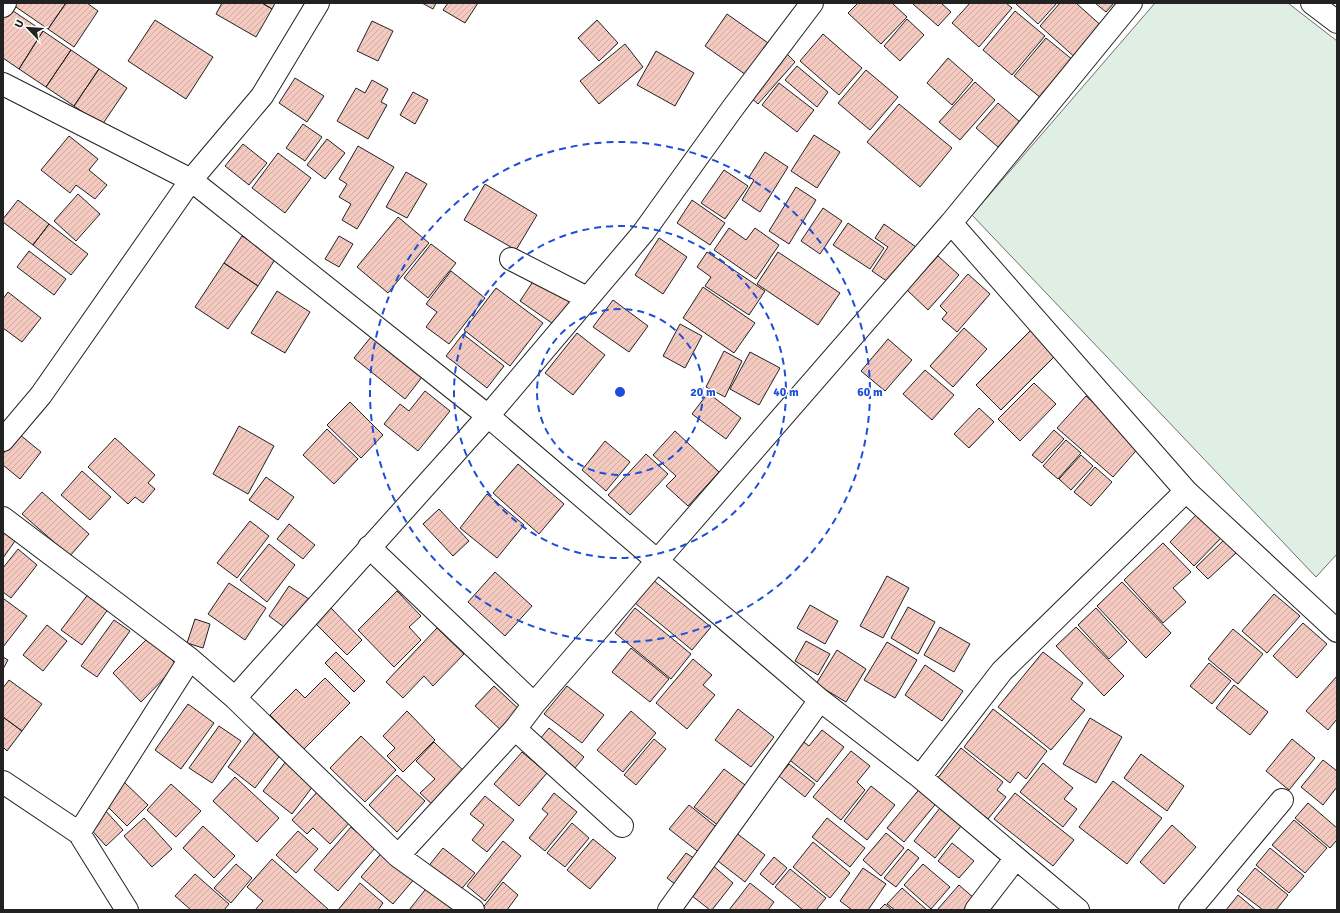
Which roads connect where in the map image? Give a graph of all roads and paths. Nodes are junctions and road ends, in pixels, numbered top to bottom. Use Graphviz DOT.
graph roads {
  1 [pos="5,3"];
  2 [pos="318,3"];
  3 [pos="812,3"];
  4 [pos="1131,3"];
  5 [pos="1312,3"];
  6 [pos="3,6"];
  7 [pos="1337,22"];
  8 [pos="3,84"];
  9 [pos="191,180"];
  10 [pos="951,223"];
  11 [pos="511,259"];
  12 [pos="587,298"];
  13 [pos="488,416"];
  14 [pos="3,440"];
  15 [pos="1186,491"];
  16 [pos="3,518"];
  17 [pos="369,547"];
  18 [pos="657,561"];
  19 [pos="1337,631"];
  20 [pos="190,659"];
  21 [pos="235,698"];
  22 [pos="820,700"];
  23 [pos="534,704"];
  24 [pos="515,729"];
  25 [pos="920,777"];
  26 [pos="3,782"];
  27 [pos="1282,800"];
  28 [pos="622,826"];
  29 [pos="79,833"];
  30 [pos="398,856"];
  31 [pos="1016,858"];
  32 [pos="127,910"];
  33 [pos="473,910"];
  34 [pos="669,910"];
  35 [pos="976,910"];
  36 [pos="1078,910"];
  37 [pos="1190,910"];
  1 -- 6 [label="street"];
  2 -- 9 [label="street"];
  3 -- 12 [label="street"];
  4 -- 10 [label="street"];
  5 -- 7 [label="street"];
  8 -- 9 [label="street"];
  9 -- 13 [label="street"];
  9 -- 14 [label="street"];
  10 -- 15 [label="street"];
  10 -- 18 [label="street"];
  11 -- 12 [label="street"];
  12 -- 13 [label="street"];
  13 -- 17 [label="street"];
  13 -- 18 [label="street"];
  15 -- 19 [label="street"];
  15 -- 25 [label="street"];
  16 -- 20 [label="street"];
  17 -- 21 [label="street"];
  17 -- 23 [label="street"];
  18 -- 22 [label="street"];
  18 -- 23 [label="street"];
  20 -- 21 [label="street"];
  20 -- 29 [label="street"];
  21 -- 30 [label="street"];
  22 -- 25 [label="street"];
  22 -- 34 [label="street"];
  23 -- 24 [label="street"];
  24 -- 28 [label="street"];
  24 -- 30 [label="street"];
  25 -- 31 [label="street"];
  26 -- 29 [label="street"];
  27 -- 37 [label="street"];
  29 -- 32 [label="street"];
  30 -- 33 [label="street"];
  31 -- 35 [label="street"];
  31 -- 36 [label="street"];
}
